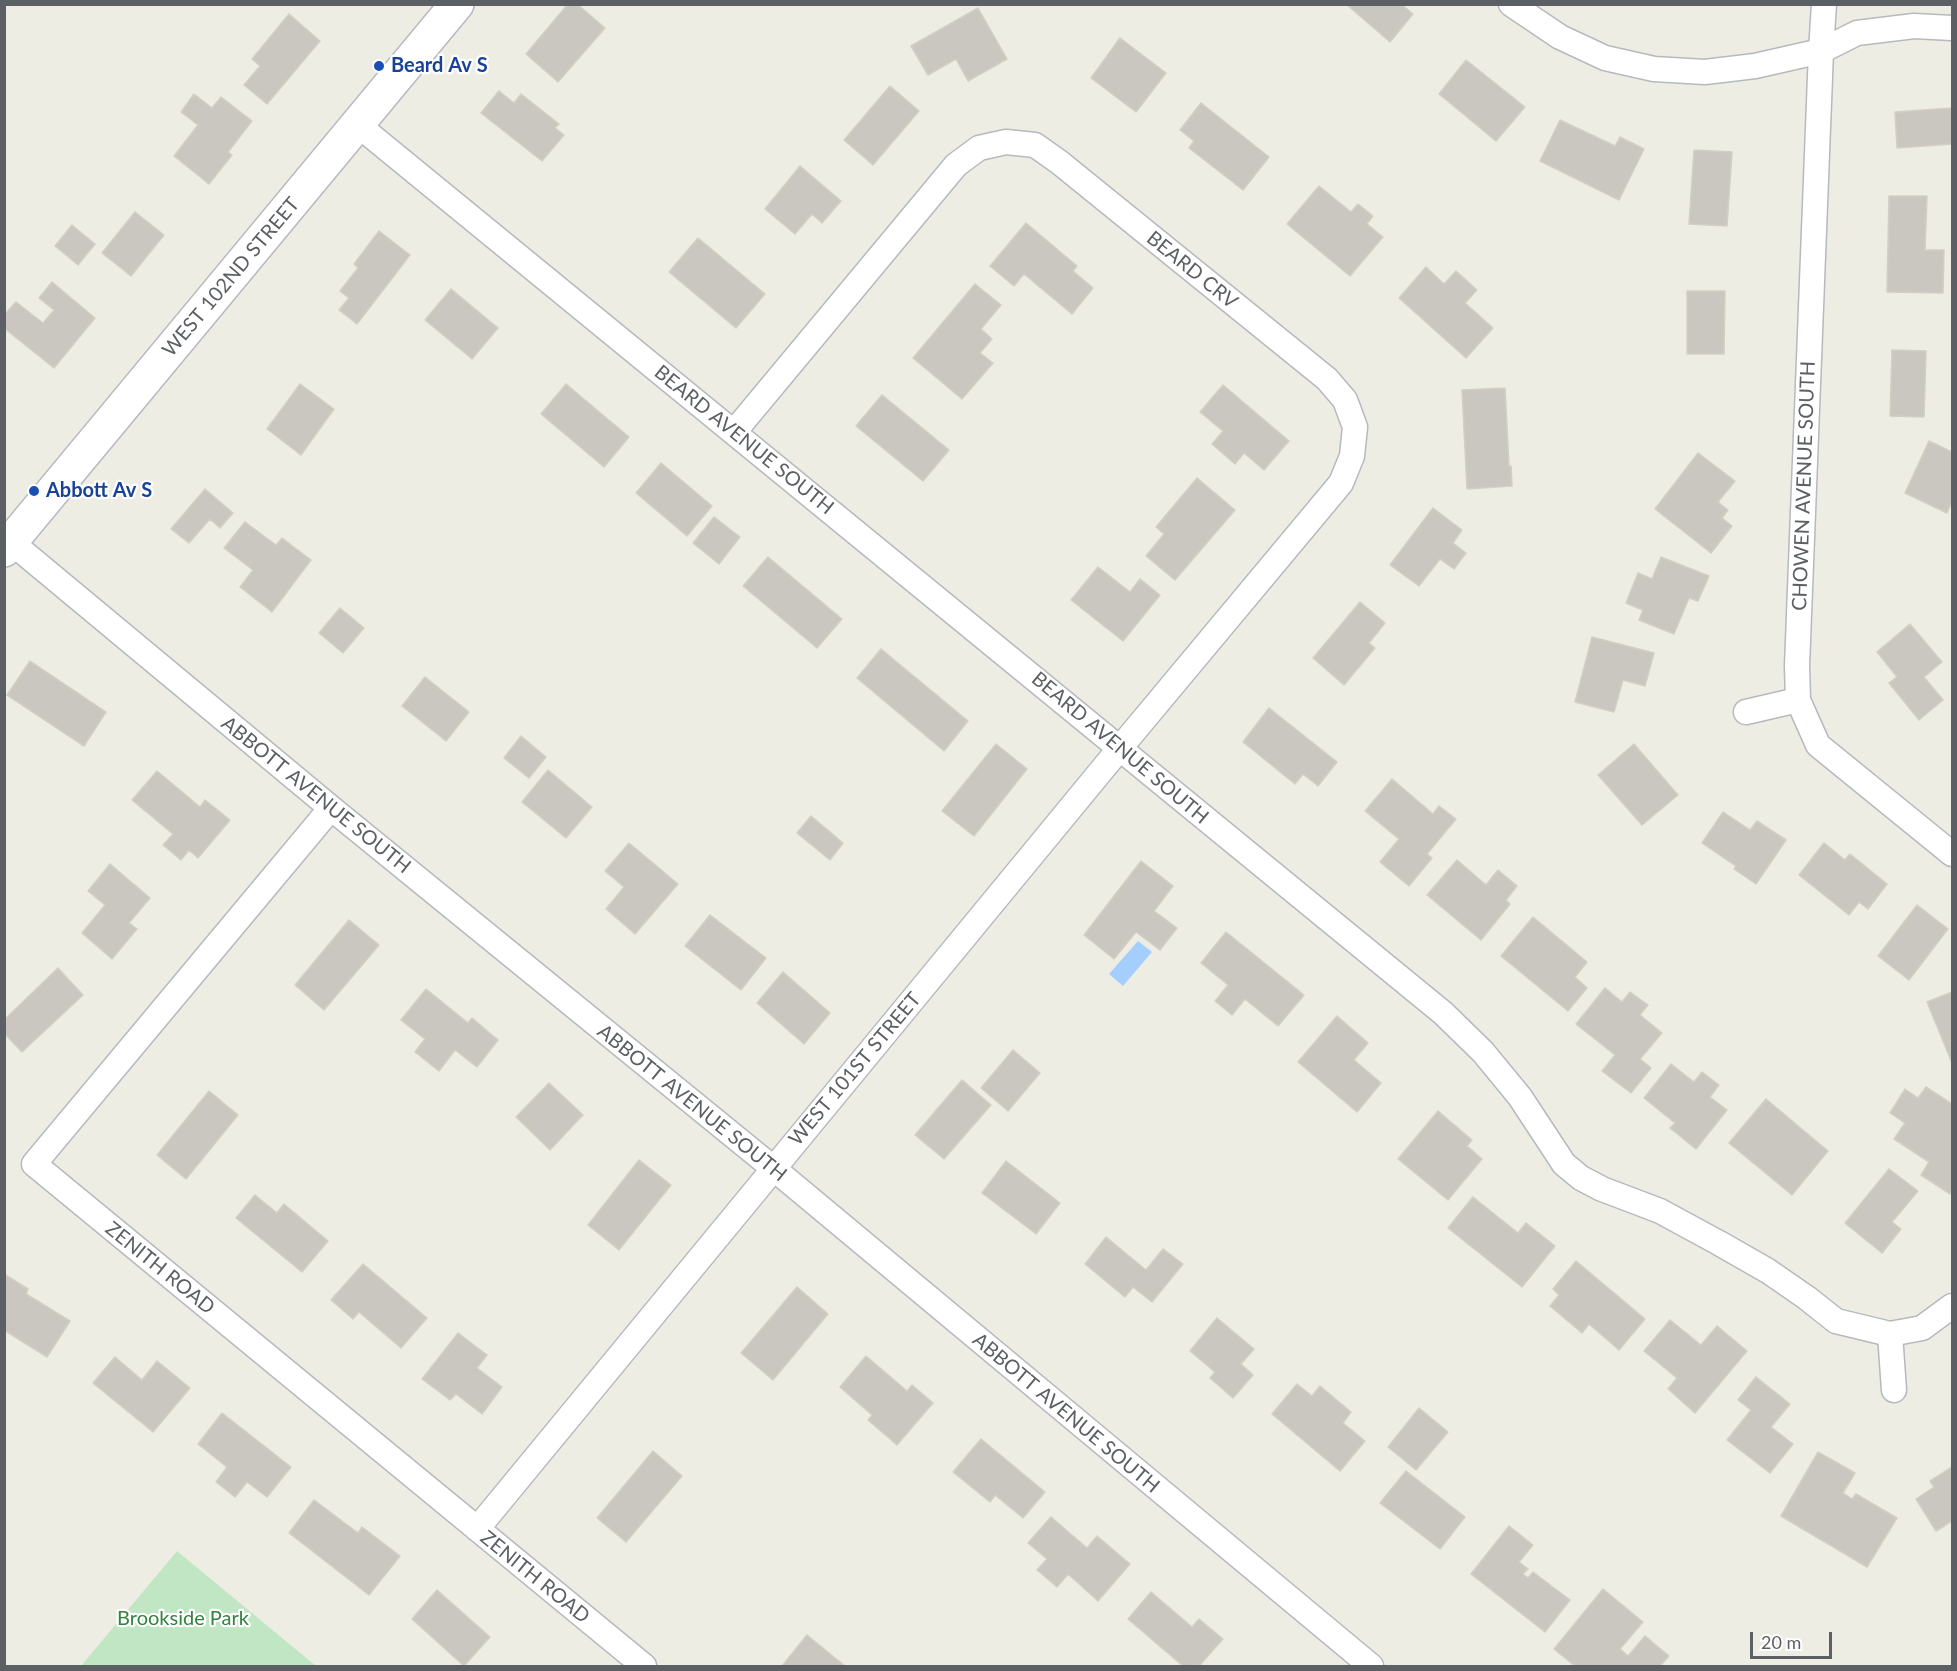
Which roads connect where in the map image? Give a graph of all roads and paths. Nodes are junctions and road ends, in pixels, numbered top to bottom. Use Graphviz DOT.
graph roads {
  1 [pos="457,4"];
  2 [pos="1511,4"];
  3 [pos="1824,4"];
  4 [pos="1953,28"];
  5 [pos="1821,51"];
  6 [pos="358,125"];
  7 [pos="734,432"];
  8 [pos="8,546"];
  9 [pos="1798,700"];
  10 [pos="1746,712"];
  11 [pos="1120,748"];
  12 [pos="331,808"];
  13 [pos="1953,854"];
  14 [pos="773,1168"];
  15 [pos="1953,1306"];
  16 [pos="1890,1334"];
  17 [pos="1893,1390"];
  18 [pos="477,1529"];
  19 [pos="644,1666"];
  20 [pos="1371,1666"];
  1 -- 6 [label="street, WEST 102ND STREET"];
  2 -- 5 [label="street"];
  3 -- 5 [label="street, CHOWEN AVENUE SOUTH"];
  4 -- 5 [label="street"];
  5 -- 9 [label="street, CHOWEN AVENUE SOUTH"];
  6 -- 7 [label="street, BEARD AVENUE SOUTH"];
  6 -- 8 [label="street, WEST 102ND STREET"];
  7 -- 11 [label="street, BEARD AVENUE SOUTH"];
  7 -- 11 [label="street, BEARD CRV"];
  8 -- 12 [label="street, ABBOTT AVENUE SOUTH"];
  9 -- 10 [label="street"];
  9 -- 13 [label="street, CHOWEN AVENUE SOUTH"];
  11 -- 14 [label="street, WEST 101ST STREET"];
  11 -- 16 [label="street, BEARD AVENUE SOUTH"];
  12 -- 14 [label="street, ABBOTT AVENUE SOUTH"];
  12 -- 18 [label="street, ZENITH ROAD"];
  14 -- 18 [label="street, WEST 101ST STREET"];
  14 -- 20 [label="street, ABBOTT AVENUE SOUTH"];
  15 -- 16 [label="street"];
  16 -- 17 [label="street"];
  18 -- 19 [label="street, ZENITH ROAD"];
}
